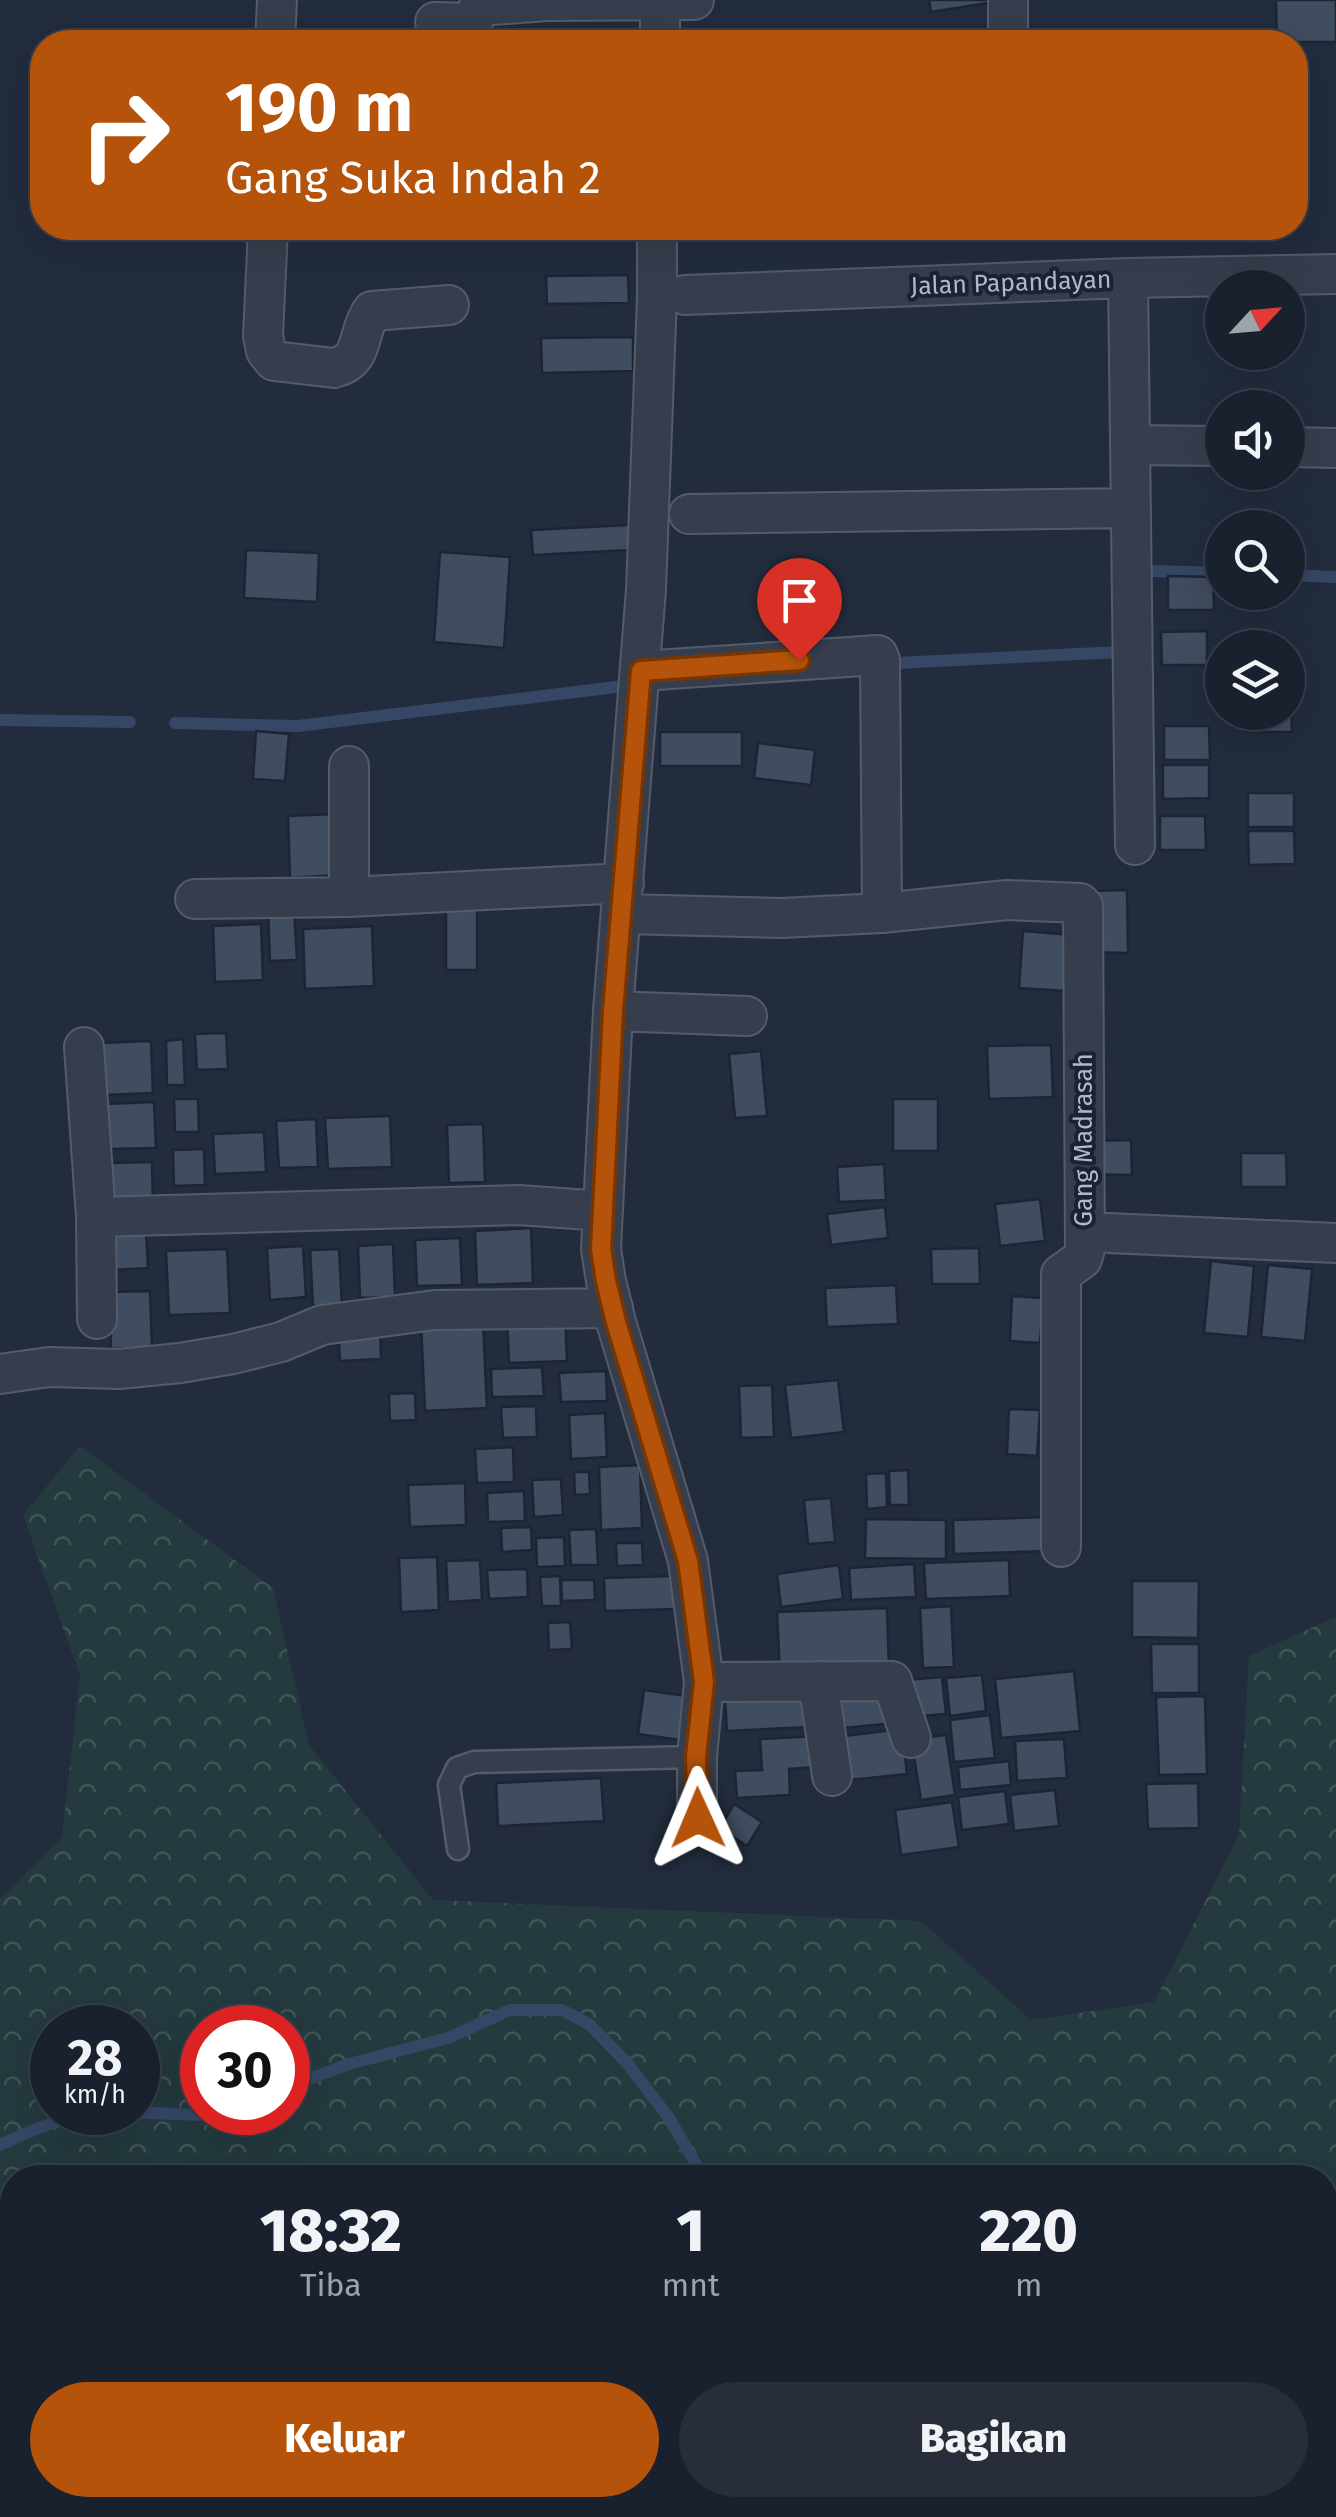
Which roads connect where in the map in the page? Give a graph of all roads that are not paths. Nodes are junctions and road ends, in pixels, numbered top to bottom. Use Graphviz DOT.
graph roads {
  1 [pos="277,0"];
  2 [pos="671,0"];
  3 [pos="1008,0"];
  4 [pos="435,22"];
  5 [pos="276,30"];
  6 [pos="663,30"];
  7 [pos="1008,30"];
  8 [pos="268,240"];
  9 [pos="658,240"];
  10 [pos="1336,274"];
  11 [pos="1128,278"];
  12 [pos="686,295"];
  13 [pos="449,305"];
  14 [pos="1130,445"];
  15 [pos="1205,446"];
  16 [pos="1305,447"];
  17 [pos="1336,448"];
  18 [pos="1131,508"];
  19 [pos="689,514"];
  20 [pos="641,671"];
  21 [pos="349,766"];
  22 [pos="1135,845"];
  23 [pos="349,897"];
  24 [pos="195,898"];
  25 [pos="623,898"];
  26 [pos="882,913"];
  27 [pos="613,1011"];
  28 [pos="747,1016"];
  29 [pos="84,1047"];
  30 [pos="603,1211"];
  31 [pos="96,1217"];
  32 [pos="1108,1233"];
  33 [pos="1336,1242"];
  34 [pos="613,1308"];
  35 [pos="98,1318"];
  36 [pos="0,1374"];
  37 [pos="1061,1547"];
  38 [pos="818,1681"];
  39 [pos="704,1682"];
  40 [pos="911,1738"];
  41 [pos="696,1757"];
  42 [pos="832,1776"];
  43 [pos="698,1818"];
  44 [pos="458,1850"];
  1 -- 5 [label="street"];
  2 -- 4 [label="street"];
  2 -- 6 [label="street"];
  3 -- 7 [label="street"];
  8 -- 13 [label="street"];
  9 -- 20 [label="street"];
  10 -- 11 [label="street, Jalan Papandayan"];
  11 -- 12 [label="street, Jalan Papandayan"];
  11 -- 14 [label="street"];
  14 -- 15 [label="street"];
  14 -- 18 [label="street"];
  16 -- 17 [label="street"];
  18 -- 19 [label="street"];
  18 -- 22 [label="street"];
  20 -- 25 [label="street"];
  20 -- 26 [label="street"];
  21 -- 23 [label="street"];
  23 -- 24 [label="street"];
  23 -- 25 [label="street"];
  25 -- 26 [label="street"];
  25 -- 27 [label="street"];
  26 -- 37 [label="street, Gang Madrasah"];
  27 -- 28 [label="street"];
  27 -- 30 [label="street"];
  29 -- 31 [label="street"];
  30 -- 31 [label="street"];
  30 -- 34 [label="street"];
  31 -- 35 [label="street"];
  32 -- 33 [label="street"];
  34 -- 36 [label="street"];
  34 -- 39 [label="street"];
  38 -- 39 [label="street"];
  38 -- 40 [label="street"];
  38 -- 42 [label="street"];
  39 -- 41 [label="street"];
  41 -- 43 [label="street"];
  41 -- 44 [label="lane"];
}
